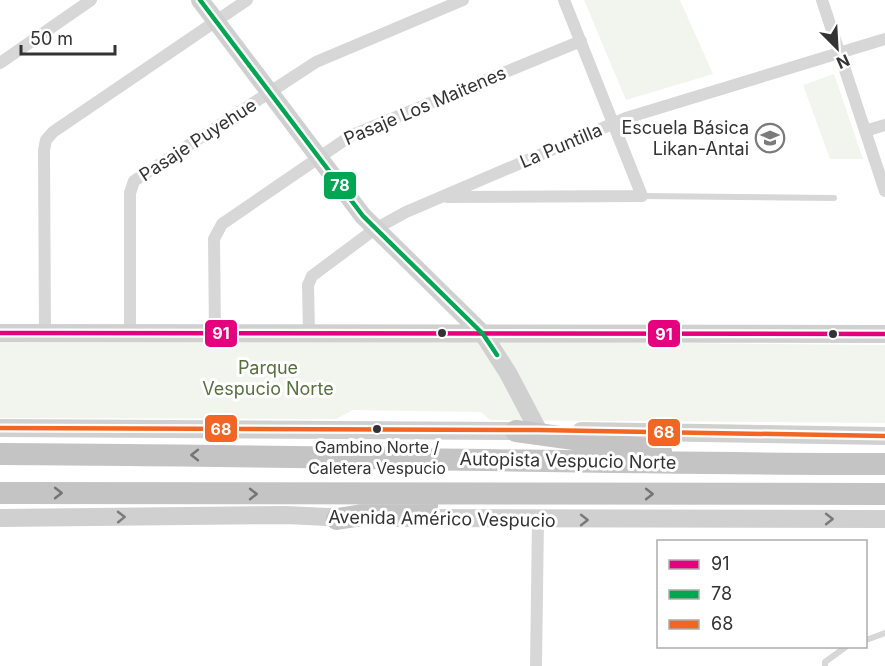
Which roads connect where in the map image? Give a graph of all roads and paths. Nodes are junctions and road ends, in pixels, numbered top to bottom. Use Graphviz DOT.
graph roads {
  1 [pos="92,0"];
  2 [pos="200,0"];
  3 [pos="247,0"];
  4 [pos="463,0"];
  5 [pos="564,0"];
  6 [pos="822,0"];
  7 [pos="217,22"];
  8 [pos="885,39"];
  9 [pos="581,41"];
  10 [pos="839,53"];
  11 [pos="0,63"];
  12 [pos="271,93"];
  13 [pos="615,123"];
  14 [pos="885,125"];
  15 [pos="865,131"];
  16 [pos="319,158"];
  17 [pos="885,191"];
  18 [pos="642,196"];
  19 [pos="441,197"];
  20 [pos="834,198"];
  21 [pos="375,230"];
  22 [pos="0,333"];
  23 [pos="45,333"];
  24 [pos="130,333"];
  25 [pos="215,334"];
  26 [pos="309,334"];
  27 [pos="483,334"];
  28 [pos="885,334"];
  29 [pos="0,428"];
  30 [pos="527,431"];
  31 [pos="885,436"];
  32 [pos="0,454"];
  33 [pos="885,464"];
  34 [pos="760,465"];
  35 [pos="0,493"];
  36 [pos="506,494"];
  37 [pos="885,494"];
  38 [pos="0,518"];
  39 [pos="337,519"];
  40 [pos="885,519"];
  41 [pos="538,520"];
  42 [pos="885,633"];
  43 [pos="867,640"];
  44 [pos="844,648"];
  45 [pos="536,666"];
  46 [pos="825,666"];
  1 -- 11 [label="street"];
  2 -- 7 [label="main road"];
  3 -- 7 [label="street"];
  4 -- 12 [label="street, Pasaje Puyehue"];
  5 -- 9 [label="street"];
  6 -- 10 [label="street"];
  7 -- 12 [label="main road"];
  7 -- 23 [label="street"];
  8 -- 10 [label="street, La Puntilla"];
  9 -- 13 [label="street"];
  9 -- 16 [label="street, Pasaje Los Maitenes"];
  10 -- 13 [label="street, La Puntilla"];
  10 -- 15 [label="street"];
  12 -- 16 [label="main road"];
  12 -- 24 [label="street, Pasaje Puyehue"];
  13 -- 18 [label="street"];
  13 -- 19 [label="street, La Puntilla"];
  14 -- 15 [label="street"];
  15 -- 17 [label="street"];
  16 -- 21 [label="main road"];
  16 -- 25 [label="street, Pasaje Los Maitenes"];
  18 -- 19 [label="street"];
  18 -- 20 [label="lane"];
  19 -- 21 [label="street, La Puntilla"];
  21 -- 26 [label="street, La Puntilla"];
  21 -- 27 [label="main road"];
  22 -- 23 [label="main road"];
  23 -- 24 [label="main road"];
  24 -- 25 [label="main road"];
  25 -- 26 [label="main road"];
  26 -- 27 [label="main road"];
  27 -- 28 [label="main road"];
  27 -- 30 [label="main road"];
  29 -- 30 [label="main road"];
  30 -- 31 [label="main road"];
  30 -- 34 [label="highway"];
  34 -- 32 [label="highway, Autopista Vespucio Norte, one-way"];
  33 -- 34 [label="highway, Autopista Vespucio Norte"];
  35 -- 36 [label="highway, Autopista Vespucio Norte, one-way"];
  36 -- 37 [label="highway, Autopista Vespucio Norte, one-way"];
  36 -- 39 [label="highway"];
  38 -- 39 [label="main road, Avenida Américo Vespucio, one-way"];
  39 -- 41 [label="main road, Avenida Américo Vespucio"];
  41 -- 40 [label="main road, Avenida Américo Vespucio, one-way"];
  41 -- 45 [label="street"];
  42 -- 43 [label="lane"];
  44 -- 46 [label="lane"];
}
